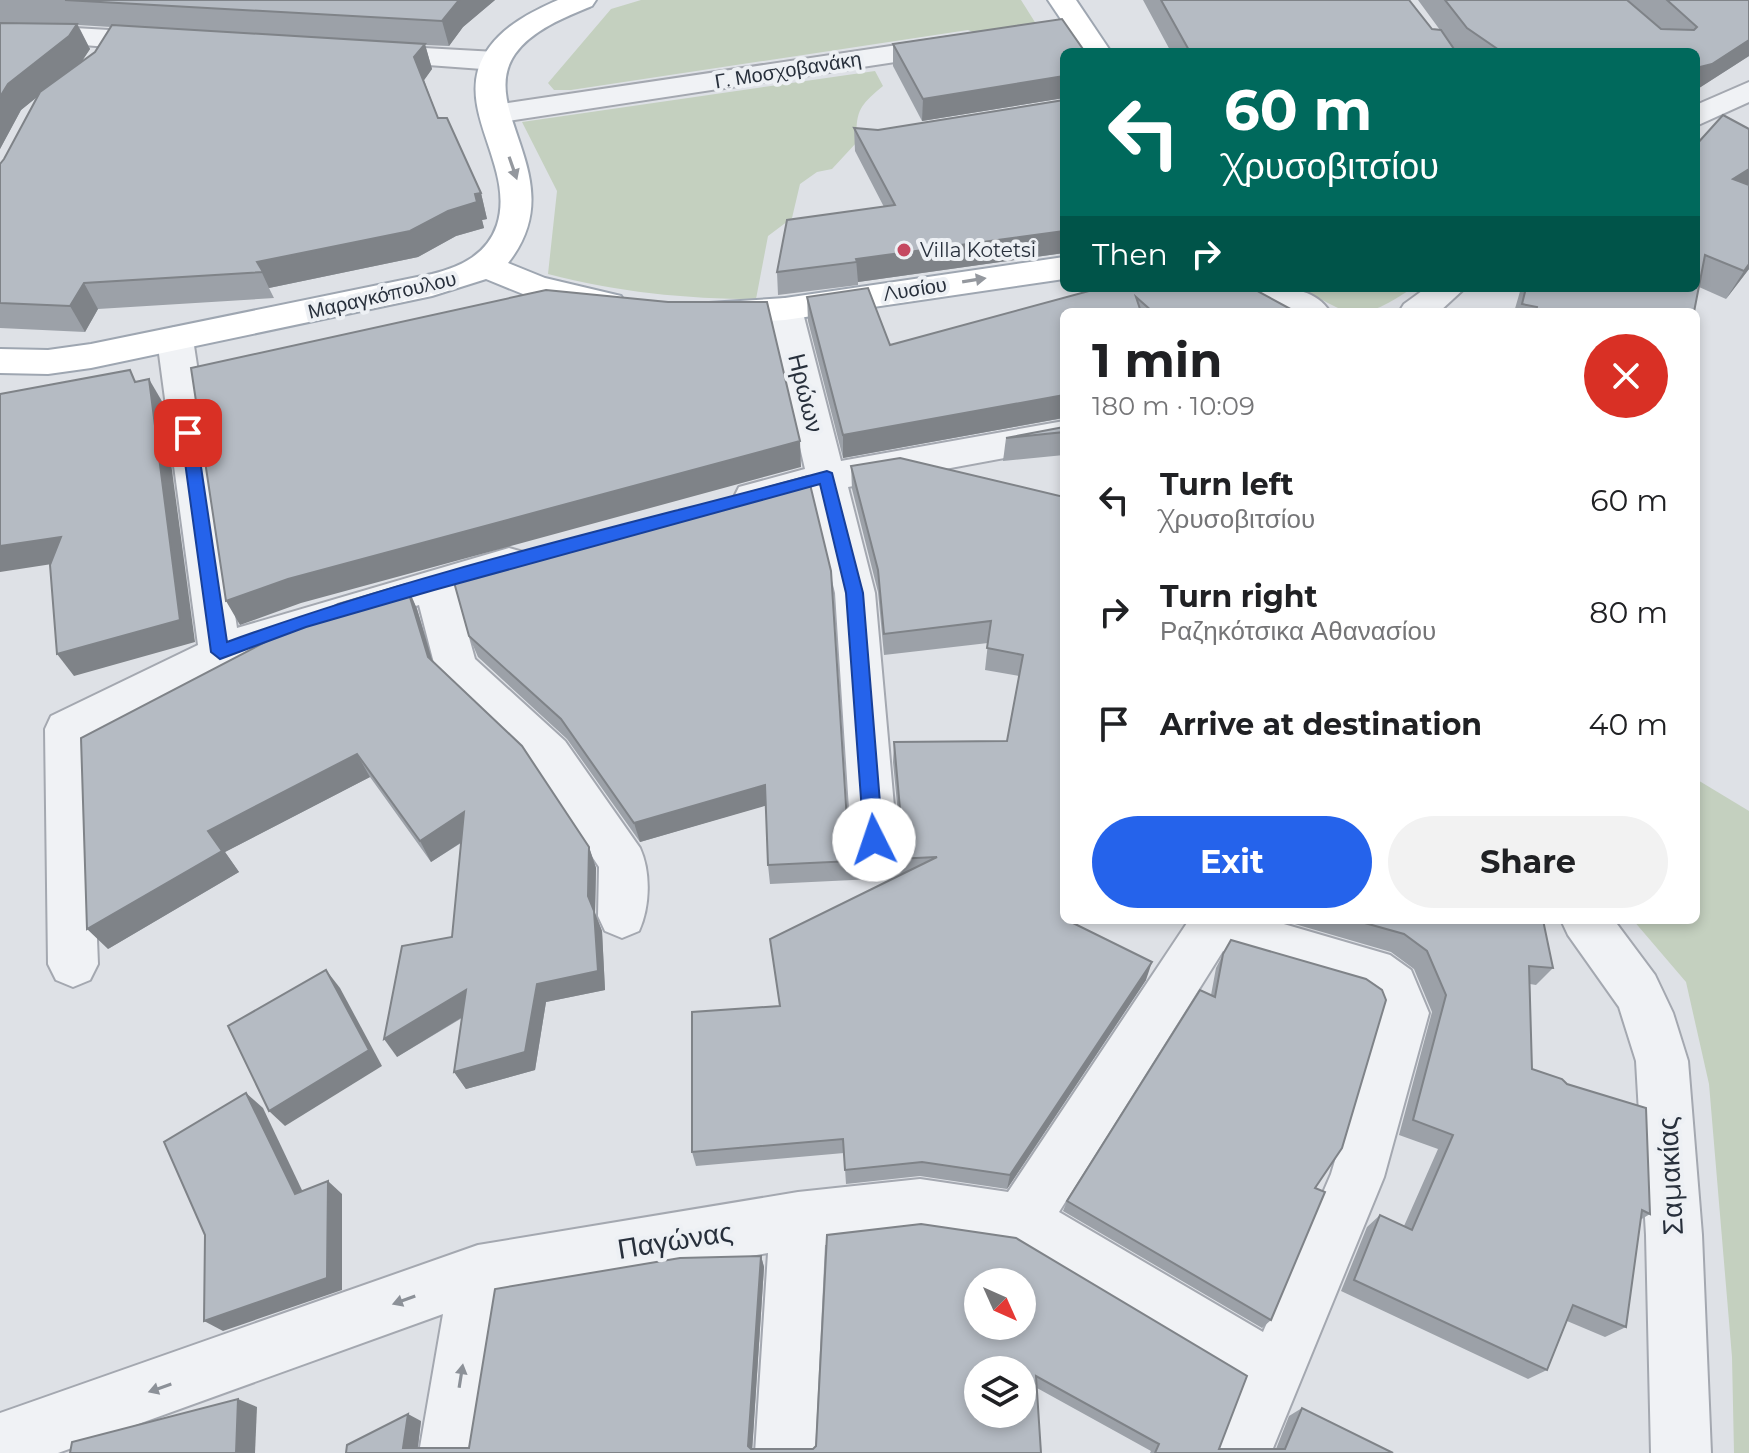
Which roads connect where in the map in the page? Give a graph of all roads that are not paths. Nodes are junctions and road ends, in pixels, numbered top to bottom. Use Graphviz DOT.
graph roads {
  1 [pos="582,0"];
  2 [pos="1062,0"];
  3 [pos="1080,27"];
  4 [pos="1051,31"];
  5 [pos="0,36"];
  6 [pos="113,39"];
  7 [pos="977,42"];
  8 [pos="189,44"];
  9 [pos="1094,48"];
  10 [pos="343,52"];
  11 [pos="496,61"];
  12 [pos="95,69"];
  13 [pos="1727,92"];
  14 [pos="495,114"];
  15 [pos="1700,114"];
  16 [pos="485,266"];
  17 [pos="1060,269"];
  18 [pos="1277,292"];
  19 [pos="1443,292"];
  20 [pos="1306,308"];
  21 [pos="1421,308"];
  22 [pos="785,309"];
  23 [pos="175,339"];
  24 [pos="3,364"];
  25 [pos="1060,435"];
  26 [pos="827,477"];
  27 [pos="721,505"];
  28 [pos="539,555"];
  29 [pos="434,584"];
  30 [pos="220,652"];
  31 [pos="874,840"];
  32 [pos="622,916"];
  33 [pos="1211,924"];
  34 [pos="1215,924"];
  35 [pos="1588,924"];
  36 [pos="73,964"];
  37 [pos="798,1220"];
  38 [pos="1021,1221"];
  39 [pos="478,1273"];
  40 [pos="1274,1371"];
  41 [pos="0,1443"];
  42 [pos="449,1453"];
  43 [pos="785,1453"];
  44 [pos="1241,1453"];
  45 [pos="1681,1453"];
  1 -- 11 [label="main road"];
  2 -- 3 [label="main road"];
  3 -- 4 [label="street"];
  3 -- 9 [label="main road"];
  5 -- 6 [label="street"];
  6 -- 8 [label="street"];
  6 -- 12 [label="street"];
  7 -- 14 [label="street, Γ. Μοσχοβανάκη"];
  10 -- 11 [label="street"];
  11 -- 14 [label="main road, Μαραγκόπουλου"];
  13 -- 15 [label="street"];
  14 -- 16 [label="main road, Μαραγκόπουλου, one-way"];
  16 -- 22 [label="main road, Λυσίου"];
  16 -- 23 [label="main road, Μαραγκόπουλου"];
  22 -- 17 [label="main road, Λυσίου, one-way"];
  18 -- 20 [label="street"];
  19 -- 21 [label="street"];
  22 -- 26 [label="street, Ηρώων"];
  23 -- 24 [label="main road, Μαραγκόπουλου"];
  23 -- 30 [label="street"];
  25 -- 26 [label="street"];
  26 -- 27 [label="street"];
  26 -- 31 [label="street, Ηρώων"];
  28 -- 29 [label="street"];
  29 -- 30 [label="street"];
  29 -- 32 [label="street"];
  30 -- 36 [label="street"];
  33 -- 38 [label="street"];
  34 -- 40 [label="street"];
  35 -- 45 [label="street, Σαμακίας"];
  37 -- 38 [label="street, Παγώνας"];
  37 -- 39 [label="street, Παγώνας"];
  37 -- 43 [label="street"];
  38 -- 40 [label="street"];
  39 -- 41 [label="street, Παγώνας, one-way"];
  42 -- 39 [label="street, one-way"];
  40 -- 44 [label="street"];
}
